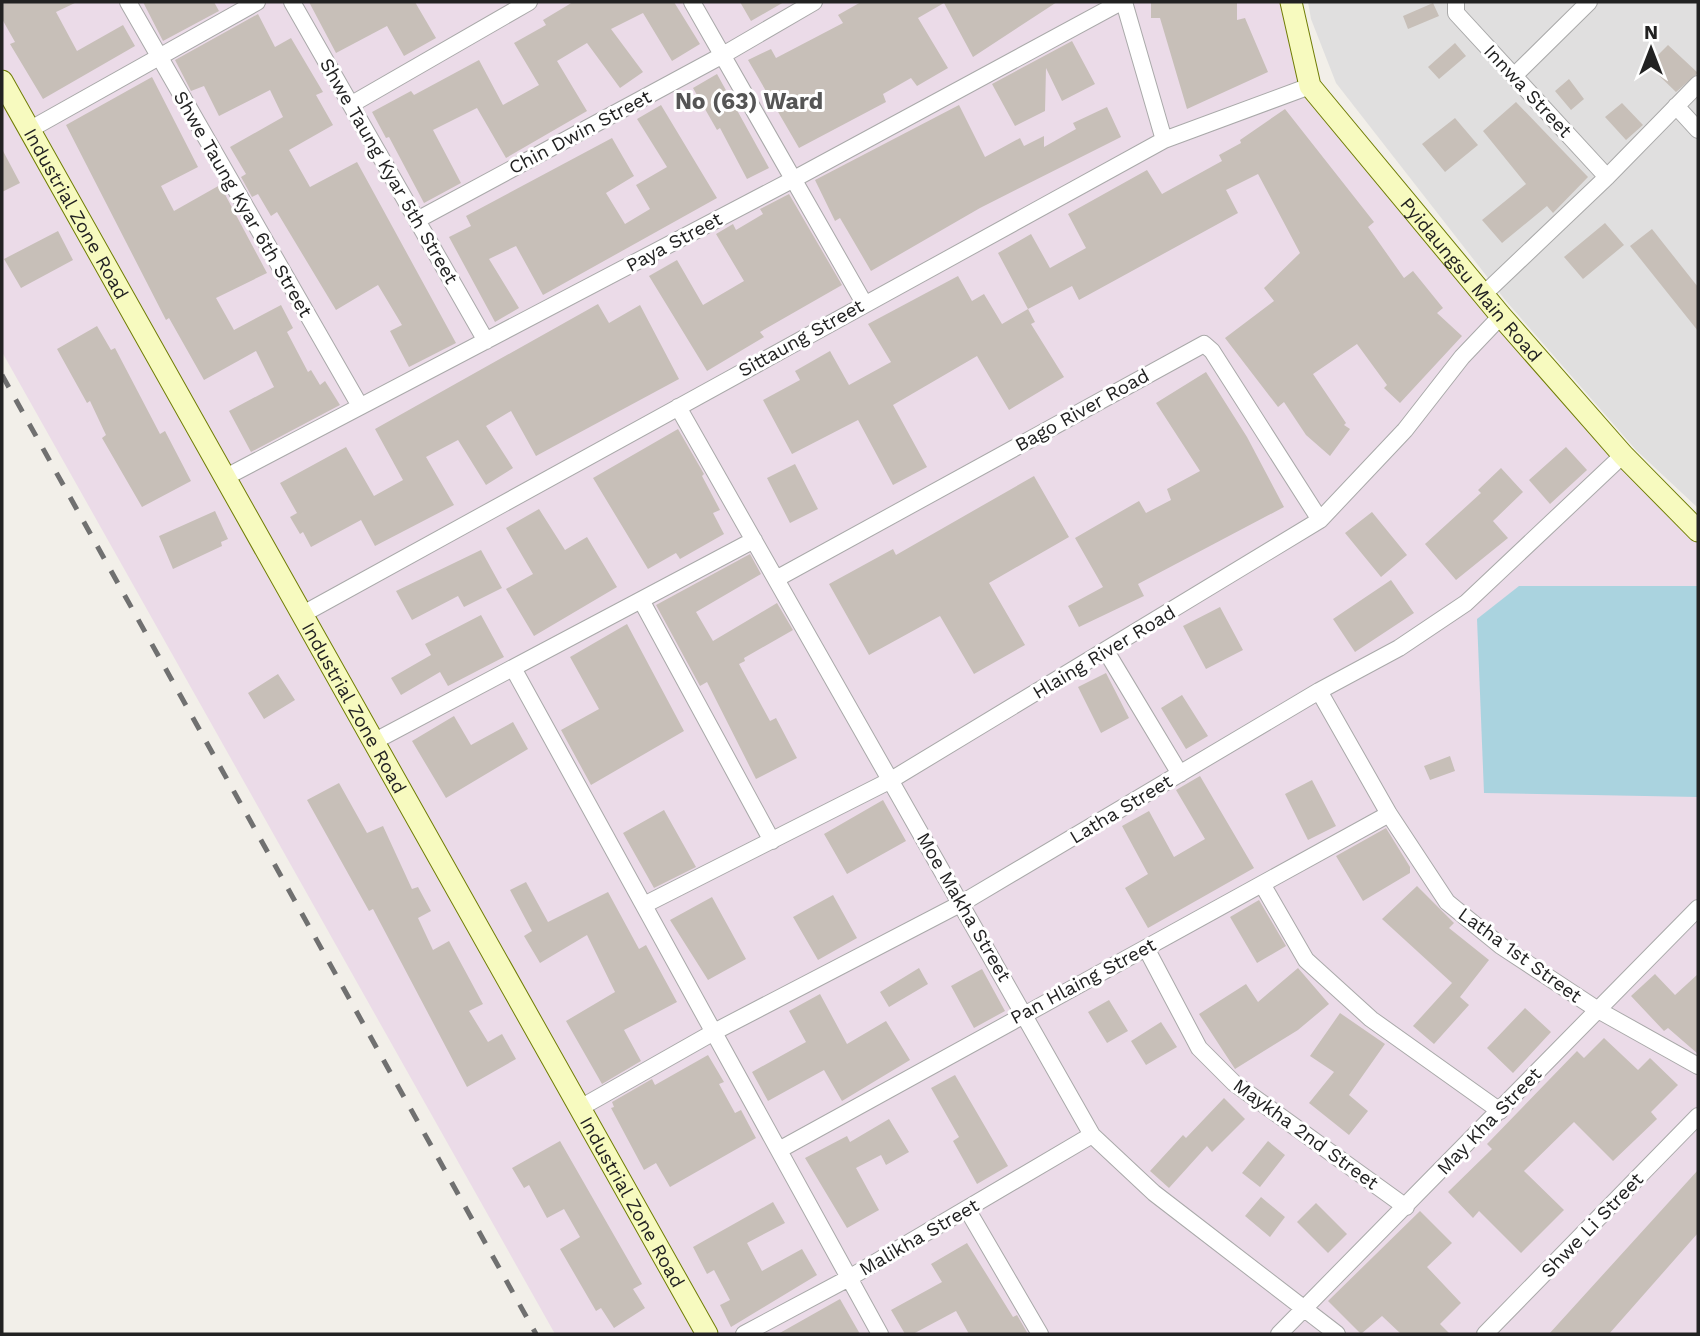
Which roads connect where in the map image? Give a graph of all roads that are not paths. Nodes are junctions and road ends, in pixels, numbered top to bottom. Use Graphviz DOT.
graph roads {
  1 [pos="128,2"];
  2 [pos="257,2"];
  3 [pos="292,2"];
  4 [pos="529,2"];
  5 [pos="692,2"];
  6 [pos="814,2"];
  7 [pos="1122,2"];
  8 [pos="1291,2"];
  9 [pos="1456,2"];
  10 [pos="1589,2"];
  11 [pos="723,55"];
  12 [pos="158,57"];
  13 [pos="1514,76"];
  14 [pos="2,81"];
  15 [pos="1698,84"];
  16 [pos="1310,86"];
  17 [pos="352,104"];
  18 [pos="1676,106"];
  19 [pos="29,130"];
  20 [pos="1698,130"];
  21 [pos="1164,140"];
  22 [pos="1607,177"];
  23 [pos="794,179"];
  24 [pos="419,219"];
  25 [pos="1483,295"];
  26 [pos="864,303"];
  27 [pos="1501,316"];
  28 [pos="486,341"];
  29 [pos="360,406"];
  30 [pos="678,407"];
  31 [pos="1623,455"];
  32 [pos="226,477"];
  33 [pos="1320,520"];
  34 [pos="1698,531"];
  35 [pos="754,540"];
  36 [pos="776,579"];
  37 [pos="640,600"];
  38 [pos="303,614"];
  39 [pos="1106,651"];
  40 [pos="513,668"];
  41 [pos="1319,691"];
  42 [pos="374,741"];
  43 [pos="1180,774"];
  44 [pos="891,780"];
  45 [pos="1389,814"];
  46 [pos="772,841"];
  47 [pos="1262,884"];
  48 [pos="962,903"];
  49 [pos="644,905"];
  50 [pos="1698,908"];
  51 [pos="1146,948"];
  52 [pos="1598,1010"];
  53 [pos="1024,1013"];
  54 [pos="714,1032"];
  55 [pos="1698,1066"];
  56 [pos="580,1108"];
  57 [pos="1500,1111"];
  58 [pos="1698,1116"];
  59 [pos="1093,1135"];
  60 [pos="779,1150"];
  61 [pos="1406,1207"];
  62 [pos="967,1209"];
  63 [pos="849,1278"];
  64 [pos="1305,1308"];
  65 [pos="708,1334"];
  66 [pos="744,1334"];
  67 [pos="880,1334"];
  68 [pos="1040,1334"];
  69 [pos="1279,1334"];
  70 [pos="1337,1334"];
  71 [pos="1485,1334"];
  1 -- 12 [label="street, Shwe Taung Kyar 6th Street"];
  2 -- 12 [label="street"];
  3 -- 17 [label="street, Shwe Taung Kyar 5th Street"];
  4 -- 17 [label="street"];
  5 -- 11 [label="street"];
  6 -- 11 [label="street, Chin Dwin Street"];
  7 -- 21 [label="street, Paya Street"];
  7 -- 23 [label="street, Paya Street"];
  8 -- 16 [label="street, Pyidaungsu Main Road"];
  9 -- 13 [label="street, Innwa Street"];
  10 -- 13 [label="street"];
  11 -- 23 [label="street"];
  11 -- 24 [label="street, Chin Dwin Street"];
  12 -- 19 [label="street"];
  12 -- 29 [label="street, Shwe Taung Kyar 6th Street"];
  13 -- 22 [label="street, Innwa Street"];
  14 -- 19 [label="street, Industrial Zone Road"];
  15 -- 18 [label="street"];
  16 -- 21 [label="street, Sittaung Street"];
  16 -- 25 [label="street, Pyidaungsu Main Road"];
  17 -- 24 [label="street, Shwe Taung Kyar 5th Street"];
  18 -- 20 [label="street"];
  18 -- 22 [label="street"];
  19 -- 32 [label="street, Industrial Zone Road"];
  21 -- 26 [label="street, Sittaung Street"];
  22 -- 25 [label="street"];
  23 -- 26 [label="street"];
  23 -- 28 [label="street, Paya Street"];
  24 -- 28 [label="street, Shwe Taung Kyar 5th Street"];
  25 -- 27 [label="street, Pyidaungsu Main Road"];
  26 -- 30 [label="street, Sittaung Street"];
  27 -- 31 [label="street, Pyidaungsu Main Road"];
  27 -- 33 [label="street, Hlaing River Road"];
  28 -- 29 [label="street, Paya Street"];
  29 -- 32 [label="street, Paya Street"];
  30 -- 35 [label="street, Moe Makha Street"];
  30 -- 38 [label="street, Sittaung Street"];
  31 -- 34 [label="street, Pyidaungsu Main Road"];
  31 -- 41 [label="street, Latha Street"];
  32 -- 38 [label="street, Industrial Zone Road"];
  33 -- 36 [label="street, Bago River Road"];
  33 -- 39 [label="street, Hlaing River Road"];
  35 -- 36 [label="street, Moe Makha Street"];
  35 -- 37 [label="street"];
  36 -- 44 [label="street, Moe Makha Street"];
  37 -- 40 [label="street"];
  37 -- 46 [label="street"];
  38 -- 42 [label="street, Industrial Zone Road"];
  39 -- 43 [label="street"];
  39 -- 44 [label="street, Hlaing River Road"];
  40 -- 42 [label="street"];
  40 -- 49 [label="street"];
  41 -- 43 [label="street, Latha Street"];
  41 -- 45 [label="street, Latha 1st Street"];
  42 -- 56 [label="street, Industrial Zone Road"];
  43 -- 48 [label="street, Latha Street"];
  44 -- 46 [label="street, Hlaing River Road"];
  44 -- 48 [label="street, Moe Makha Street"];
  45 -- 47 [label="street, Pan Hlaing Street"];
  45 -- 52 [label="street, Latha 1st Street"];
  46 -- 49 [label="street, Hlaing River Road"];
  47 -- 51 [label="street, Pan Hlaing Street"];
  47 -- 57 [label="street"];
  48 -- 53 [label="street, Moe Makha Street"];
  48 -- 54 [label="street, Latha Street"];
  49 -- 54 [label="street"];
  50 -- 52 [label="street, May Kha Street"];
  51 -- 53 [label="street, Pan Hlaing Street"];
  51 -- 61 [label="street, Maykha 2nd Street"];
  52 -- 55 [label="street, Latha 1st Street"];
  52 -- 57 [label="street, May Kha Street"];
  53 -- 59 [label="street, Moe Makha Street"];
  53 -- 60 [label="street, Pan Hlaing Street"];
  54 -- 56 [label="street, Latha Street"];
  54 -- 60 [label="street"];
  56 -- 65 [label="street, Industrial Zone Road"];
  57 -- 61 [label="street, May Kha Street"];
  58 -- 71 [label="street, Shwe Li Street"];
  59 -- 62 [label="street, Malikha Street"];
  59 -- 64 [label="street, Moe Makha Street"];
  60 -- 63 [label="street"];
  61 -- 64 [label="street, May Kha Street"];
  62 -- 63 [label="street, Malikha Street"];
  62 -- 68 [label="street"];
  63 -- 66 [label="street, Malikha Street"];
  63 -- 67 [label="street"];
  64 -- 69 [label="street, May Kha Street"];
  64 -- 70 [label="street, Moe Makha Street"];
}
